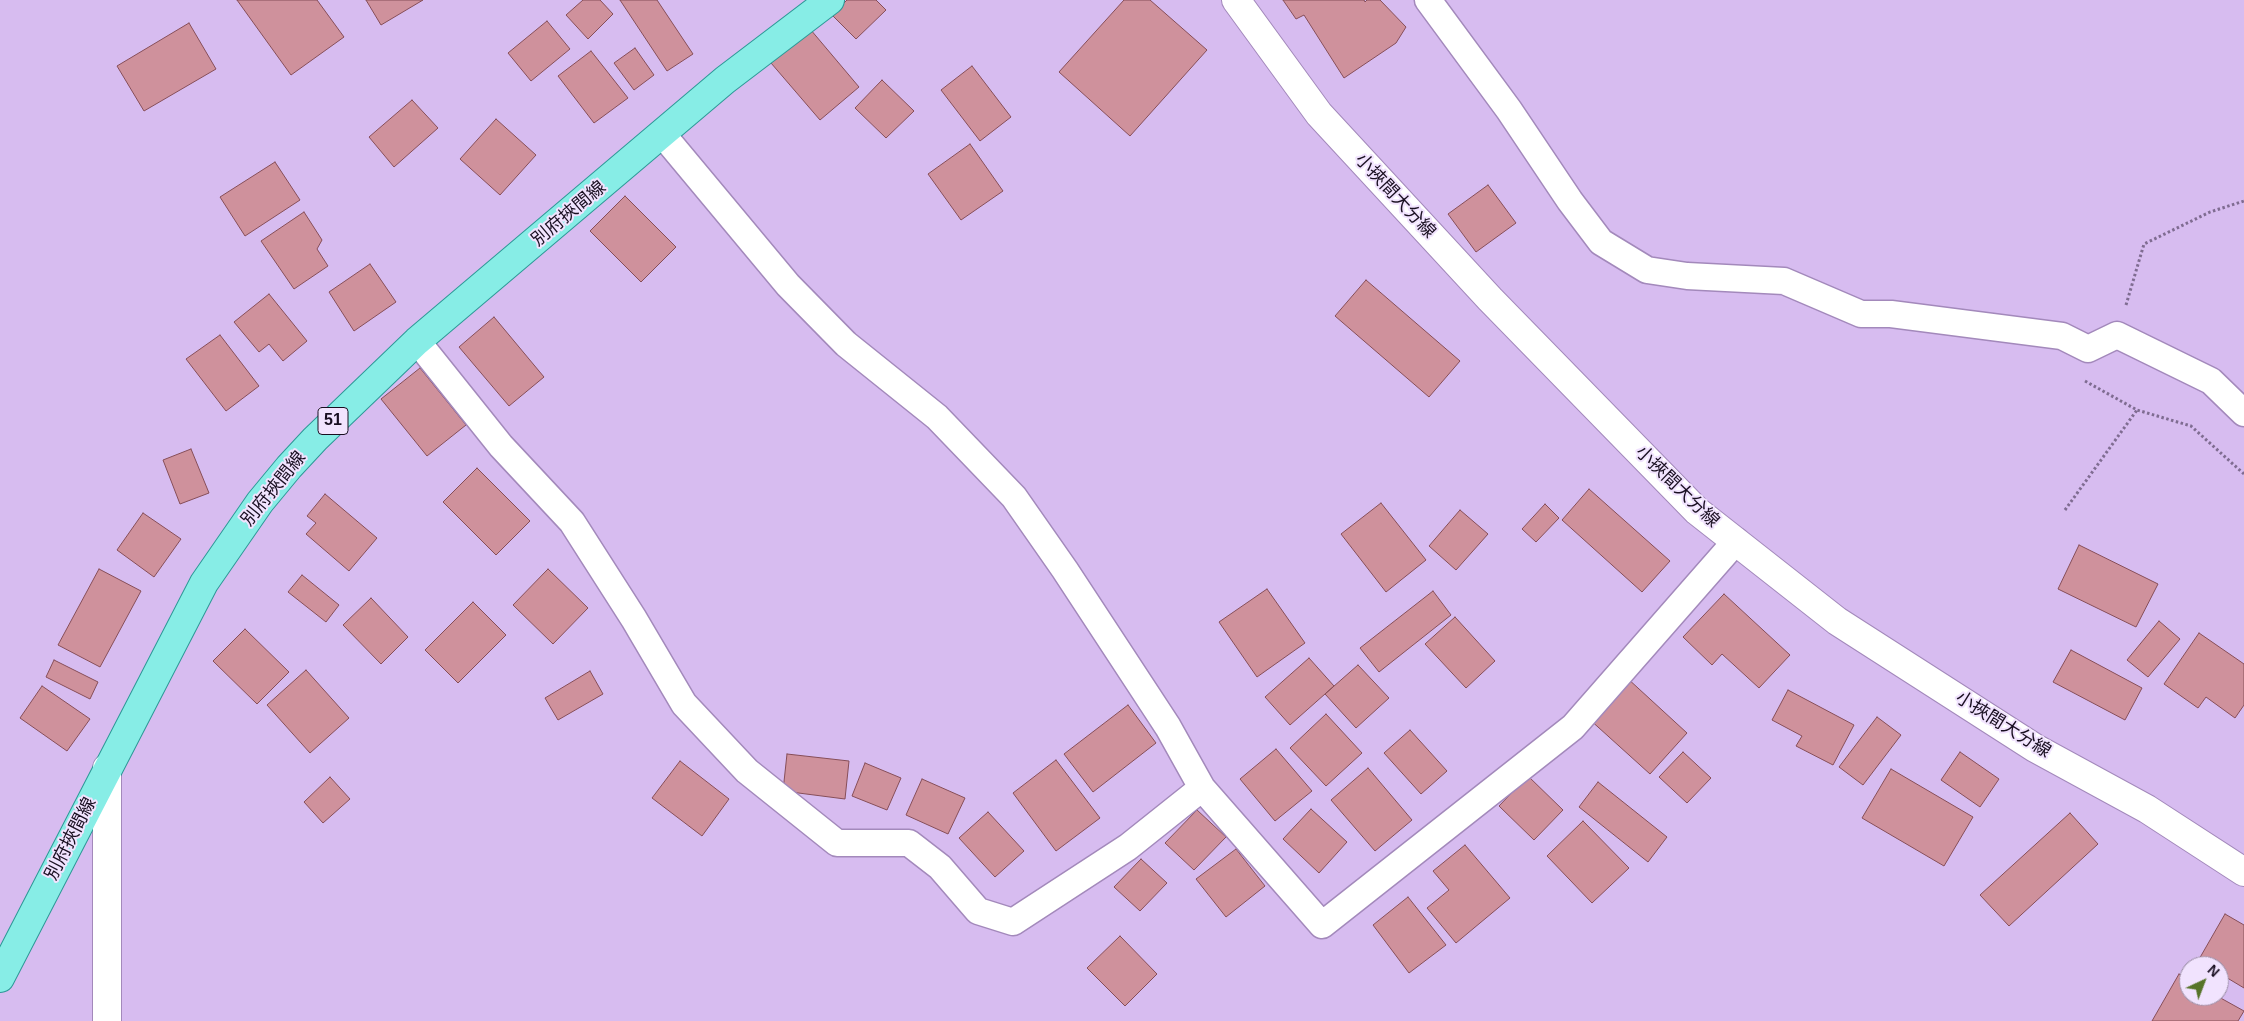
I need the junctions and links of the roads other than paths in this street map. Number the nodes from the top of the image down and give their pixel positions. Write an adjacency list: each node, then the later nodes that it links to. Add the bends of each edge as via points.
1 (1236, 0): 7 (main road, 小挾間大分線, via 1319,114 1490,299 1697,511)
2 (1428, 0): 6 (street, via 1601,242 1647,270 1687,276 1784,281 1861,314 1891,314 2062,336 2088,349 2117,335 2211,381)
3 (820, 3): 4 (main road, 別府挾間線 / 51)
4 (663, 134): 5 (main road, 別府挾間線 / 51); 9 (street, via 788,285 846,344 937,417 1014,497 1168,727)
5 (417, 341): 8 (main road, 別府挾間線 / 51, via 315,439 260,502 204,583); 9 (street, via 501,446 572,522 684,704 747,772 837,843 909,843 940,867 978,911 1013,922 1128,847)
6 (2244, 413)
7 (1736, 541): 9 (street, via 1573,726 1322,925); 10 (main road, 小挾間大分線, via 1837,620 2035,748 2147,809)
8 (107, 768): 11 (main road, 別府挾間線 / 51); 12 (main road)
9 (1202, 788)
10 (2244, 872)
11 (0, 978)
12 (107, 1021)

